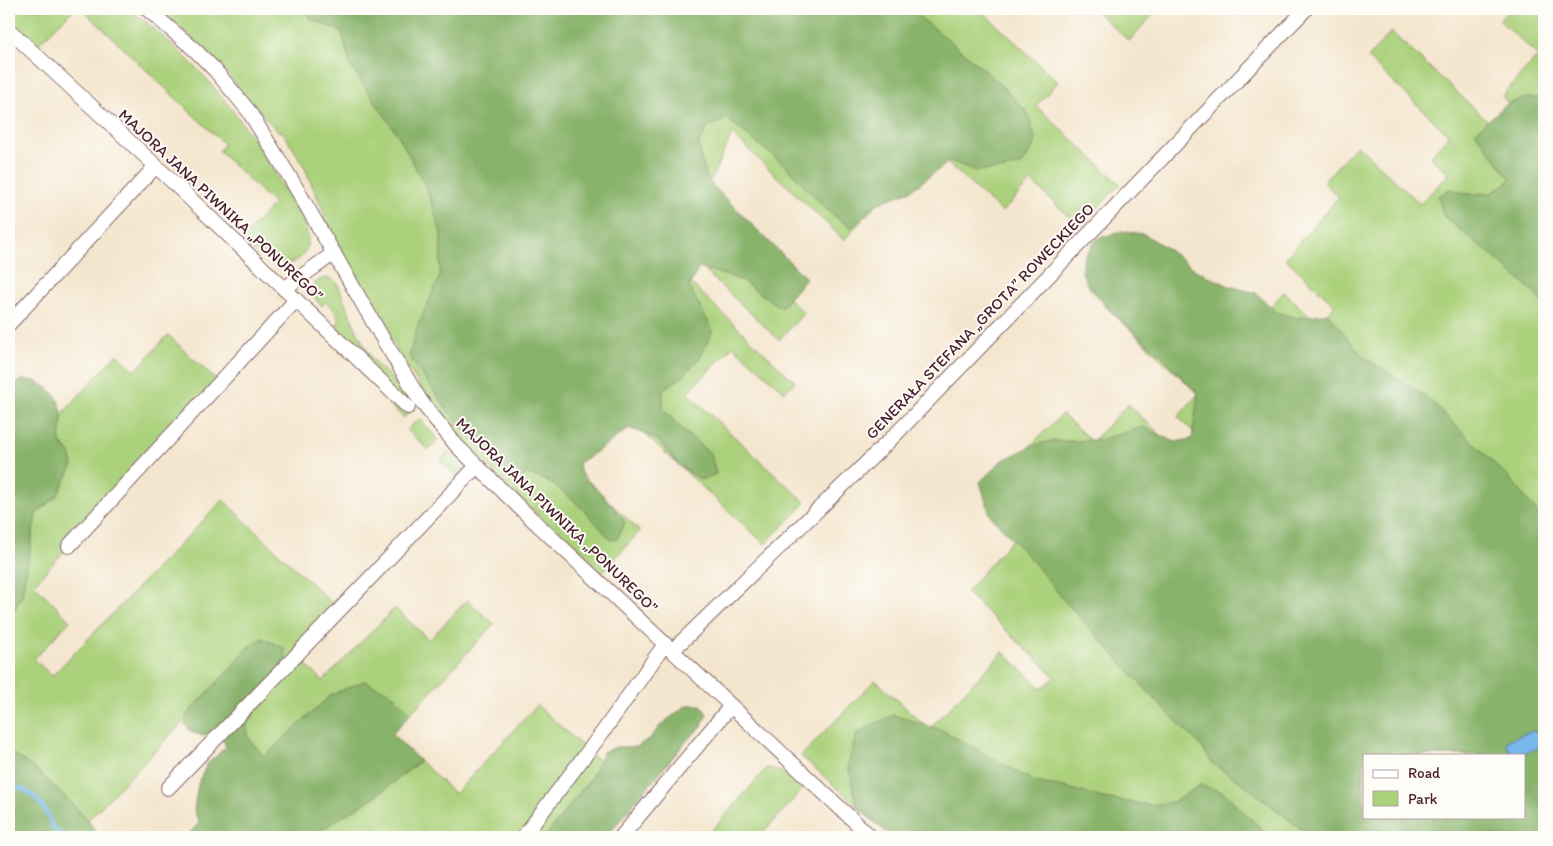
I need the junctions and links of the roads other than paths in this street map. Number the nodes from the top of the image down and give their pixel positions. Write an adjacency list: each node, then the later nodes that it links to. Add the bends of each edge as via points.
1 (147, 9): 5 (street, MAJORA JANA PIWNIKA „PONUREGO”, via 194,49 243,103)
2 (1306, 9): 12 (street, GENERAŁA STEFANA „GROTA” ROWECKIEGO, via 894,436)
3 (9, 30): 4 (street, MAJORA JANA PIWNIKA „PONUREGO”)
4 (156, 166): 6 (street, MAJORA JANA PIWNIKA „PONUREGO”); 8 (street)
5 (334, 253): 6 (street); 10 (street, MAJORA JANA PIWNIKA „PONUREGO”, via 420,400)
6 (284, 289): 7 (street, MAJORA JANA PIWNIKA „PONUREGO”)
7 (296, 300): 9 (street, MAJORA JANA PIWNIKA „PONUREGO”); 11 (street)
8 (9, 324)
9 (408, 407)
10 (477, 466): 12 (street, MAJORA JANA PIWNIKA „PONUREGO”); 14 (street)
11 (68, 546)
12 (669, 648): 13 (street, MAJORA JANA PIWNIKA „PONUREGO”); 15 (street, GENERAŁA STEFANA „GROTA” ROWECKIEGO)
13 (731, 706): 16 (street); 17 (street, MAJORA JANA PIWNIKA „PONUREGO”)
14 (168, 788)
15 (523, 837)
16 (621, 837)
17 (871, 837)

